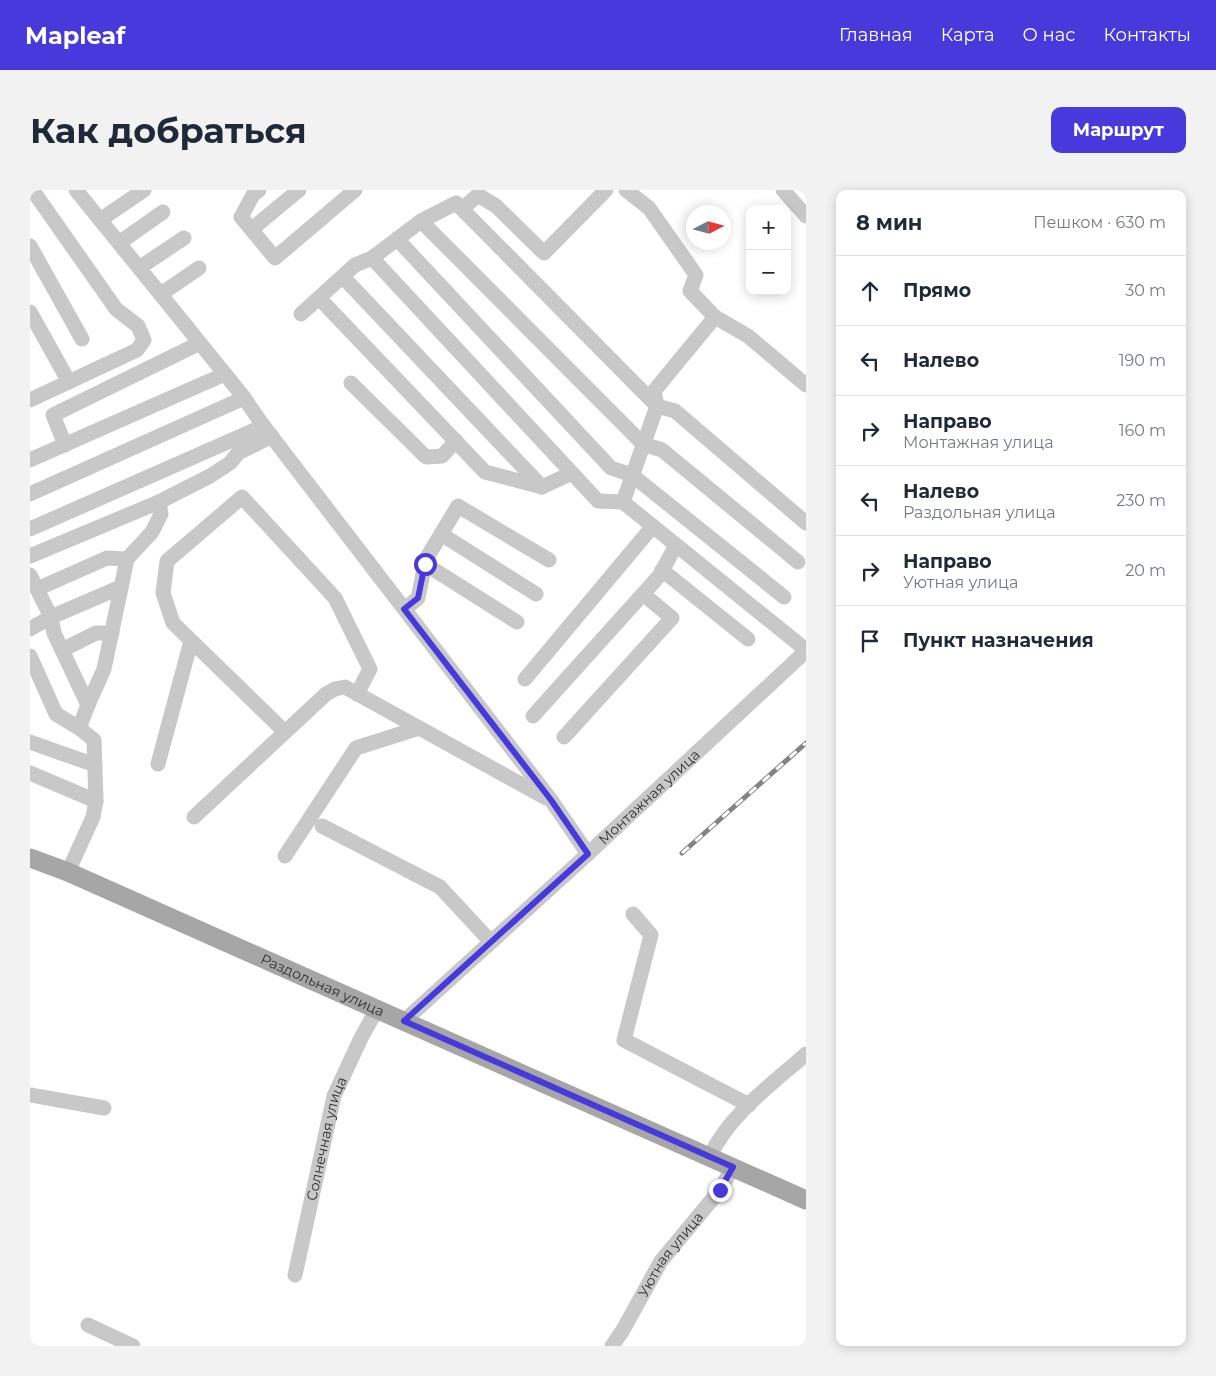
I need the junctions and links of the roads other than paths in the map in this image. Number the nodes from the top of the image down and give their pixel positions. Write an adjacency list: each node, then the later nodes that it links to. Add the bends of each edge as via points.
1 (144, 190): 15 (street)
2 (258, 190): 17 (street, via 241,217)
3 (299, 190): 17 (street)
4 (355, 190): 17 (street, via 275,258)
5 (606, 190): 10 (street, via 544,253 496,206)
6 (626, 190): 30 (street, via 648,208 696,275 690,291)
7 (783, 190): 14 (street)
8 (82, 192): 15 (street)
9 (38, 193): 12 (street); 34 (street, via 116,309 138,326 144,340 137,350)
10 (476, 193): 11 (street)
11 (462, 209): 16 (street, via 456,203); 39 (street)
12 (30, 210)
13 (164, 212): 20 (street)
14 (806, 216)
15 (100, 220): 20 (street)
16 (422, 221): 19 (street); 42 (street)
17 (252, 229)
18 (184, 238): 23 (street)
19 (397, 239): 22 (street); 46 (street, via 611,468)
20 (119, 243): 23 (street)
21 (30, 246): 31 (street)
22 (372, 258): 25 (street, via 355,265); 45 (street)
23 (139, 268): 26 (street)
24 (199, 268): 26 (street)
25 (343, 276): 27 (street); 47 (street)
26 (160, 294): 32 (street)
27 (319, 298): 29 (street); 41 (street)
28 (30, 312): 34 (street)
29 (301, 314)
30 (715, 317): 36 (street, via 748,336); 39 (street, via 654,391)
31 (82, 339)
32 (200, 343): 33 (street); 43 (street, via 53,415)
33 (225, 374): 38 (street); 43 (street)
34 (69, 382): 37 (street)
35 (351, 383): 41 (street, via 426,457 442,456)
36 (806, 385)
37 (32, 394)
38 (244, 398): 40 (street); 48 (street)
39 (657, 406): 42 (street); 51 (street, via 675,411)
40 (268, 431): 49 (street, via 210,476); 53 (street); 67 (street)
41 (456, 441): 47 (street, via 485,472)
42 (643, 444): 46 (street); 59 (street, via 662,450)
43 (65, 445): 44 (street)
44 (30, 460)
45 (572, 473): 47 (street); 50 (street, via 598,501)
46 (632, 476): 50 (street); 66 (street)
47 (542, 487)
48 (30, 494)
49 (158, 502): 56 (street); 57 (street, via 161,514 152,532)
50 (622, 502): 52 (street)
51 (806, 522)
52 (653, 526): 55 (street); 77 (street)
53 (30, 529)
54 (441, 534): 58 (street, via 458,506); 60 (street); 64 (street)
55 (676, 545): 61 (street); 75 (street)
56 (30, 556)
57 (127, 559): 62 (street, via 107,558); 63 (street)
58 (549, 560)
59 (798, 562)
60 (425, 564): 67 (street, via 418,598); 69 (street)
61 (662, 570): 65 (street); 72 (street)
62 (33, 582): 68 (street)
63 (121, 587): 68 (street); 71 (street)
64 (536, 594)
65 (643, 594): 80 (street); 84 (street, via 672,618)
66 (784, 598)
67 (404, 609): 89 (street)
68 (51, 617): 70 (street); 74 (street)
69 (517, 622)
70 (30, 629)
71 (112, 633): 74 (street, via 96,633); 79 (street, via 104,669)
72 (748, 639)
73 (192, 640): 78 (street, via 173,623 162,593 167,561 242,497 335,598 370,669); 83 (street); 86 (street)
74 (62, 650): 79 (street)
75 (806, 651): 93 (street, Монтажная улица)
76 (30, 656): 81 (street, via 56,714)
77 (525, 679)
78 (357, 694): 82 (street); 83 (street, via 345,687 335,689)
79 (88, 706): 81 (street)
80 (533, 716)
81 (79, 728): 87 (street, via 94,740)
82 (418, 728): 89 (street); 94 (street, via 356,748)
83 (285, 732): 91 (street)
84 (564, 737)
85 (30, 742): 87 (street)
86 (158, 764)
87 (94, 766): 90 (street)
88 (30, 773): 90 (street)
89 (551, 800): 93 (street)
90 (96, 801): 96 (street, via 93,817)
91 (194, 817)
92 (322, 826): 98 (street, via 440,888)
93 (588, 854): 98 (street, Монтажная улица)
94 (285, 856)
95 (30, 858): 96 (main road, Раздольная улица)
96 (68, 872): 99 (main road, Раздольная улица)
97 (633, 914): 103 (street, via 651,935 624,1040)
98 (491, 942): 100 (street, Монтажная улица)
99 (377, 1009): 100 (main road, Раздольная улица); 108 (street, Солнечная улица, via 334,1096)
100 (404, 1021): 105 (main road, Раздольная улица)
101 (806, 1054): 103 (street)
102 (30, 1095): 104 (street)
103 (749, 1105): 105 (street, via 723,1133)
104 (104, 1108)
105 (710, 1156): 106 (main road, Раздольная улица)
106 (733, 1167): 107 (main road, Раздольная улица); 111 (street, Уютная улица, via 720,1190 661,1261)
107 (806, 1200)
108 (295, 1275)
109 (88, 1325): 110 (street)
110 (133, 1346)
111 (612, 1346)

